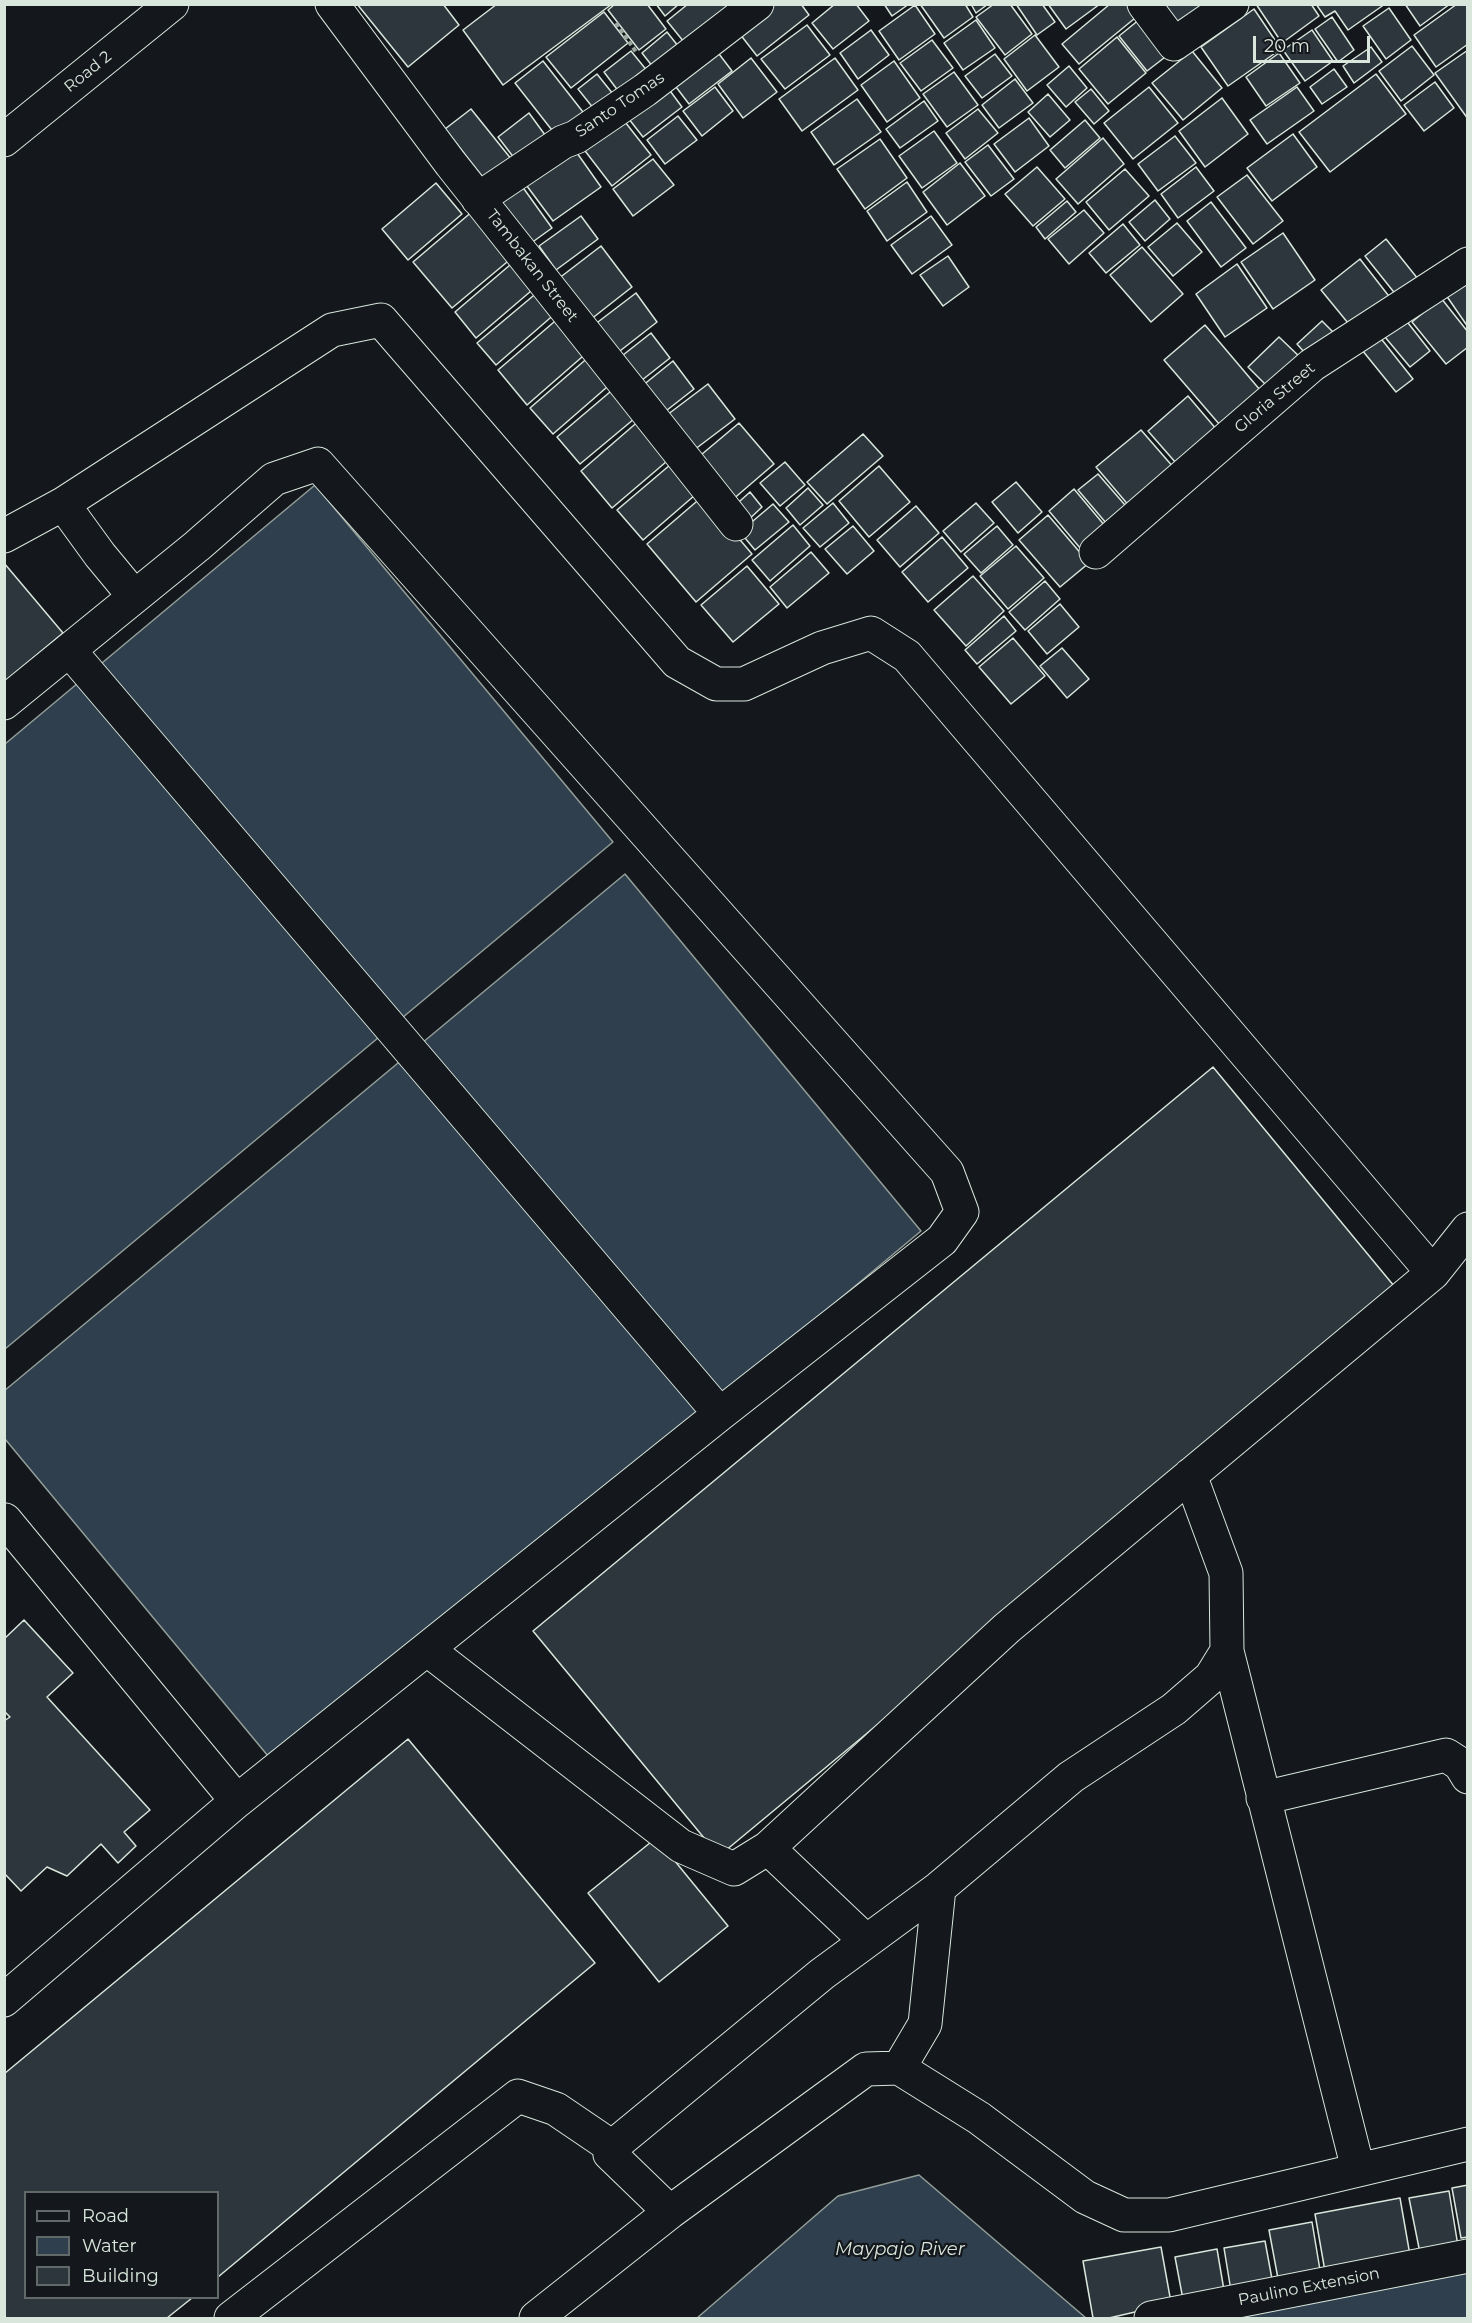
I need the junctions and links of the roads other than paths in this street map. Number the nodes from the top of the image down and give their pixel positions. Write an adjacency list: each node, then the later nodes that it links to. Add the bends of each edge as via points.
1 (172, 4): 6 (street, Road 2)
2 (332, 4): 7 (street, Tambakan Street)
3 (757, 4): 7 (street, Santo Tomas, via 645,90)
4 (1144, 4): 5 (street, via 1174,44)
5 (1232, 4)
6 (4, 140)
7 (478, 199): 10 (street, Tambakan Street)
8 (1467, 264): 12 (street, Gloria Street, via 1312,365)
9 (63, 504): 11 (street); 13 (street); 17 (street, via 332,330 381,320 677,662 716,684 744,684 822,648 871,633 907,656)
10 (736, 524)
11 (4, 536)
12 (1096, 552)
13 (134, 596): 14 (street); 18 (street, via 274,479 318,464 947,1172 962,1212 942,1240)
14 (69, 650): 15 (street); 18 (street)
15 (4, 703)
16 (1467, 1229): 17 (street)
17 (1433, 1273): 19 (street)
18 (720, 1414): 21 (street)
19 (1190, 1475): 22 (street, via 1226,1573); 26 (street, via 1007,1628)
20 (4, 1520): 25 (street)
21 (428, 1650): 25 (street); 26 (street, via 681,1846 734,1869)
22 (1227, 1651): 24 (street); 27 (street, via 1211,1677 1174,1709 1071,1777)
23 (1467, 1777): 24 (street, via 1460,1764 1446,1755)
24 (1263, 1798): 33 (street)
25 (237, 1801): 29 (street)
26 (768, 1848): 28 (street)
27 (939, 1888): 28 (street); 30 (street, via 925,2024)
28 (866, 1941): 32 (street)
29 (4, 2000)
30 (898, 2068): 33 (street, via 979,2118 1085,2197 1124,2215 1169,2214); 34 (street, via 866,2069)
31 (1467, 2144): 33 (street)
32 (612, 2147): 34 (street, via 610,2154); 36 (street, via 556,2109 518,2096)
33 (1358, 2169)
34 (670, 2212): 37 (street)
35 (1467, 2256): 38 (street, Paulino Extension)
36 (231, 2319)
37 (536, 2319)
38 (1151, 2319)

